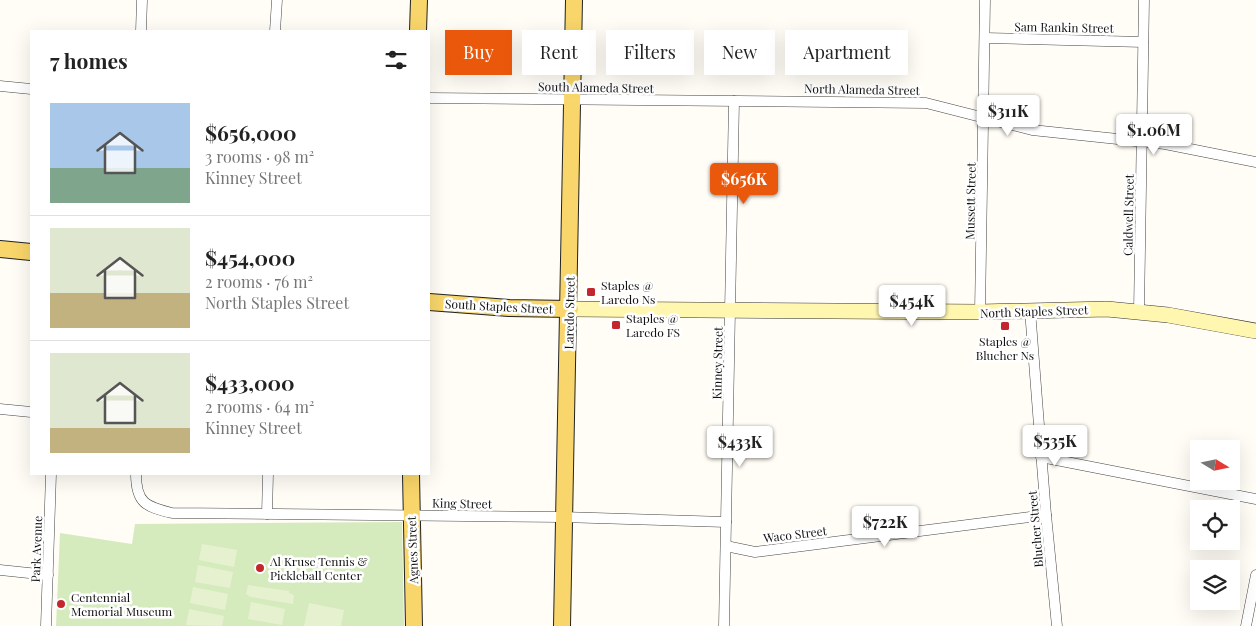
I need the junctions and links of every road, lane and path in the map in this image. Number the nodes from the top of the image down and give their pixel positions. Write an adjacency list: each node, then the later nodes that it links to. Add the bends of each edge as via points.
1 (142, 0): 7 (street)
2 (277, 0): 8 (street)
3 (419, 0): 9 (main road)
4 (574, 0): 15 (main road, Laredo Street)
5 (985, 0): 10 (street, Mussett Street)
6 (1144, 0): 11 (street, Caldwell Street)
7 (141, 30)
8 (276, 30)
9 (418, 30)
10 (984, 38): 11 (street, Sam Rankin Street); 18 (street, Mussett Street)
11 (1143, 42): 19 (street, Caldwell Street)
12 (0, 86): 13 (street)
13 (30, 89)
14 (430, 98): 15 (street, South Alameda Street)
15 (572, 99): 17 (street, South Alameda Street); 24 (main road, Laredo Street)
16 (763, 100): 17 (street, South Alameda Street); 18 (street, North Alameda Street, via 926,103)
17 (734, 101): 25 (street, Kinney Street)
18 (983, 118): 19 (street, North Alameda Street, via 1032,130); 28 (street, Mussett Street)
19 (1142, 141): 20 (street, North Alameda Street); 27 (street, Caldwell Street)
20 (1256, 162)
21 (0, 249): 22 (main road)
22 (30, 252)
23 (430, 302): 24 (main road, South Staples Street)
24 (570, 309): 25 (main road, North Staples Street); 41 (main road, Laredo Street)
25 (730, 310): 28 (main road, North Staples Street); 42 (street, Kinney Street)
26 (1030, 310): 27 (main road, North Staples Street, via 1107,308); 28 (main road, North Staples Street); 32 (street, Blucher Street)
27 (1139, 311): 29 (main road, North Staples Street)
28 (980, 312)
29 (1256, 331)
30 (0, 409): 31 (street)
31 (30, 412)
32 (1041, 457): 37 (street); 39 (street, Blucher Street)
33 (52, 475): 45 (street, Park Avenue)
34 (136, 475): 38 (street, King Street, via 141,501 148,507 172,513)
35 (268, 475): 38 (street)
36 (411, 475): 40 (main road, Agnes Street)
37 (1256, 499)
38 (267, 514): 40 (street, King Street)
39 (1046, 514): 43 (street, Waco Street, via 755,552); 51 (street, Blucher Street)
40 (411, 515): 41 (street, King Street); 48 (main road, Agnes Street)
41 (562, 517): 42 (street, King Street); 49 (main road, Laredo Street)
42 (726, 522): 43 (street, Kinney Street)
43 (726, 546): 50 (street, Kinney Street)
44 (0, 570): 45 (street)
45 (48, 575): 47 (street, Park Avenue)
46 (1256, 575): 52 (street)
47 (46, 626)
48 (414, 626)
49 (562, 626)
50 (724, 626)
51 (1057, 626)
52 (1246, 626)

